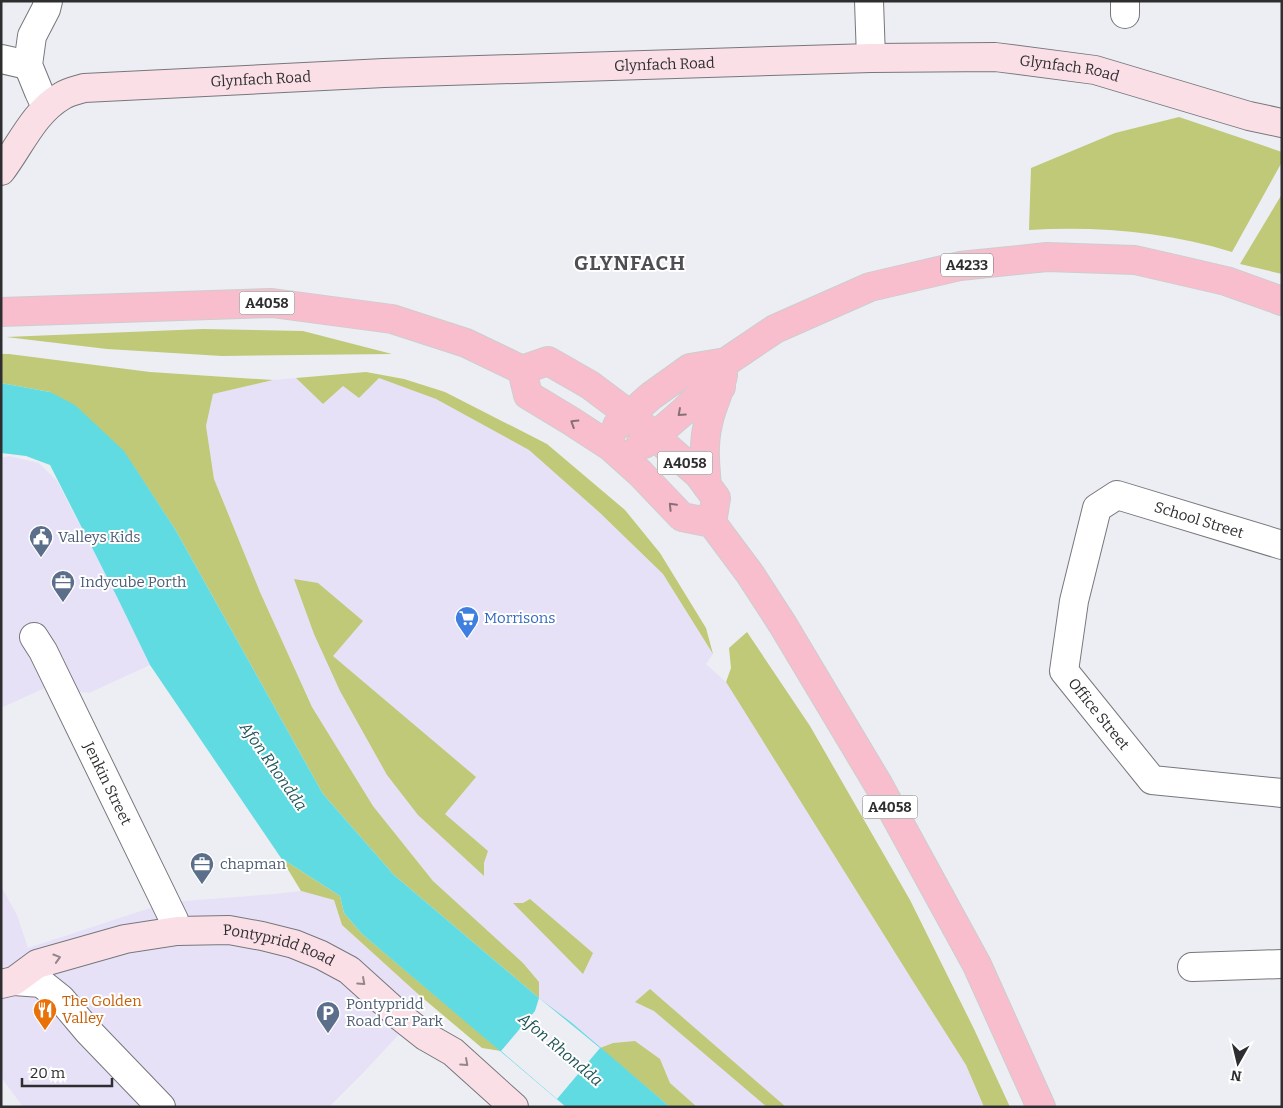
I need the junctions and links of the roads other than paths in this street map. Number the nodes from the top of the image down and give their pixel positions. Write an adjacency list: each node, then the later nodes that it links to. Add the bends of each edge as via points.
1 (48, 1): 5 (street, via 32,36)
2 (869, 1): 3 (street)
3 (872, 58): 6 (street, Glynfach Road, via 384,73 84,88 63,95); 7 (street, Glynfach Road, via 995,57 1095,70)
4 (1, 59): 5 (street)
5 (28, 65): 6 (street)
6 (46, 107): 8 (street)
7 (1282, 123)
8 (1, 172)
9 (1282, 301): 12 (main road, A4233, via 1226,280 1135,260 1047,257 960,266 870,287 775,329)
10 (1, 312): 11 (main road, A4058, via 272,303 392,319 466,342)
11 (522, 370): 13 (main road, A4058, via 548,361 590,385); 15 (main road, A4058, one-way to 11, via 528,395)
12 (723, 375): 13 (main road, A4233, via 690,368); 14 (main road, A4233, one-way to 14); 16 (main road, via 705,437)
13 (630, 415): 14 (main road, A4058); 15 (main road, A4233)
14 (655, 436): 15 (main road, A4233, via 644,444 627,448); 16 (main road, A4058)
15 (606, 444): 18 (main road, A4058, one-way to 15, via 682,517 640,473)
16 (707, 486): 18 (main road, A4058, via 716,498)
17 (1117, 496): 19 (street, School Street); 21 (street, Office Street, via 1097,508 1074,601 1064,672 1152,780)
18 (712, 523): 28 (main road, A4058, via 783,625 878,784 977,965)
19 (1282, 545)
20 (34, 637): 22 (street, Jenkin Street)
21 (1282, 793)
22 (177, 931): 25 (street, Pontypridd Road, one-way to 22, via 37,964 125,939); 27 (street, Pontypridd Road, one-way to 27, via 237,931 294,944 321,955 349,970 424,1036 453,1052)
23 (1282, 964): 24 (street)
24 (1192, 967)
25 (8, 982): 26 (street, via 41,983 61,999)
26 (161, 1107)
27 (514, 1107)
28 (1041, 1107)

